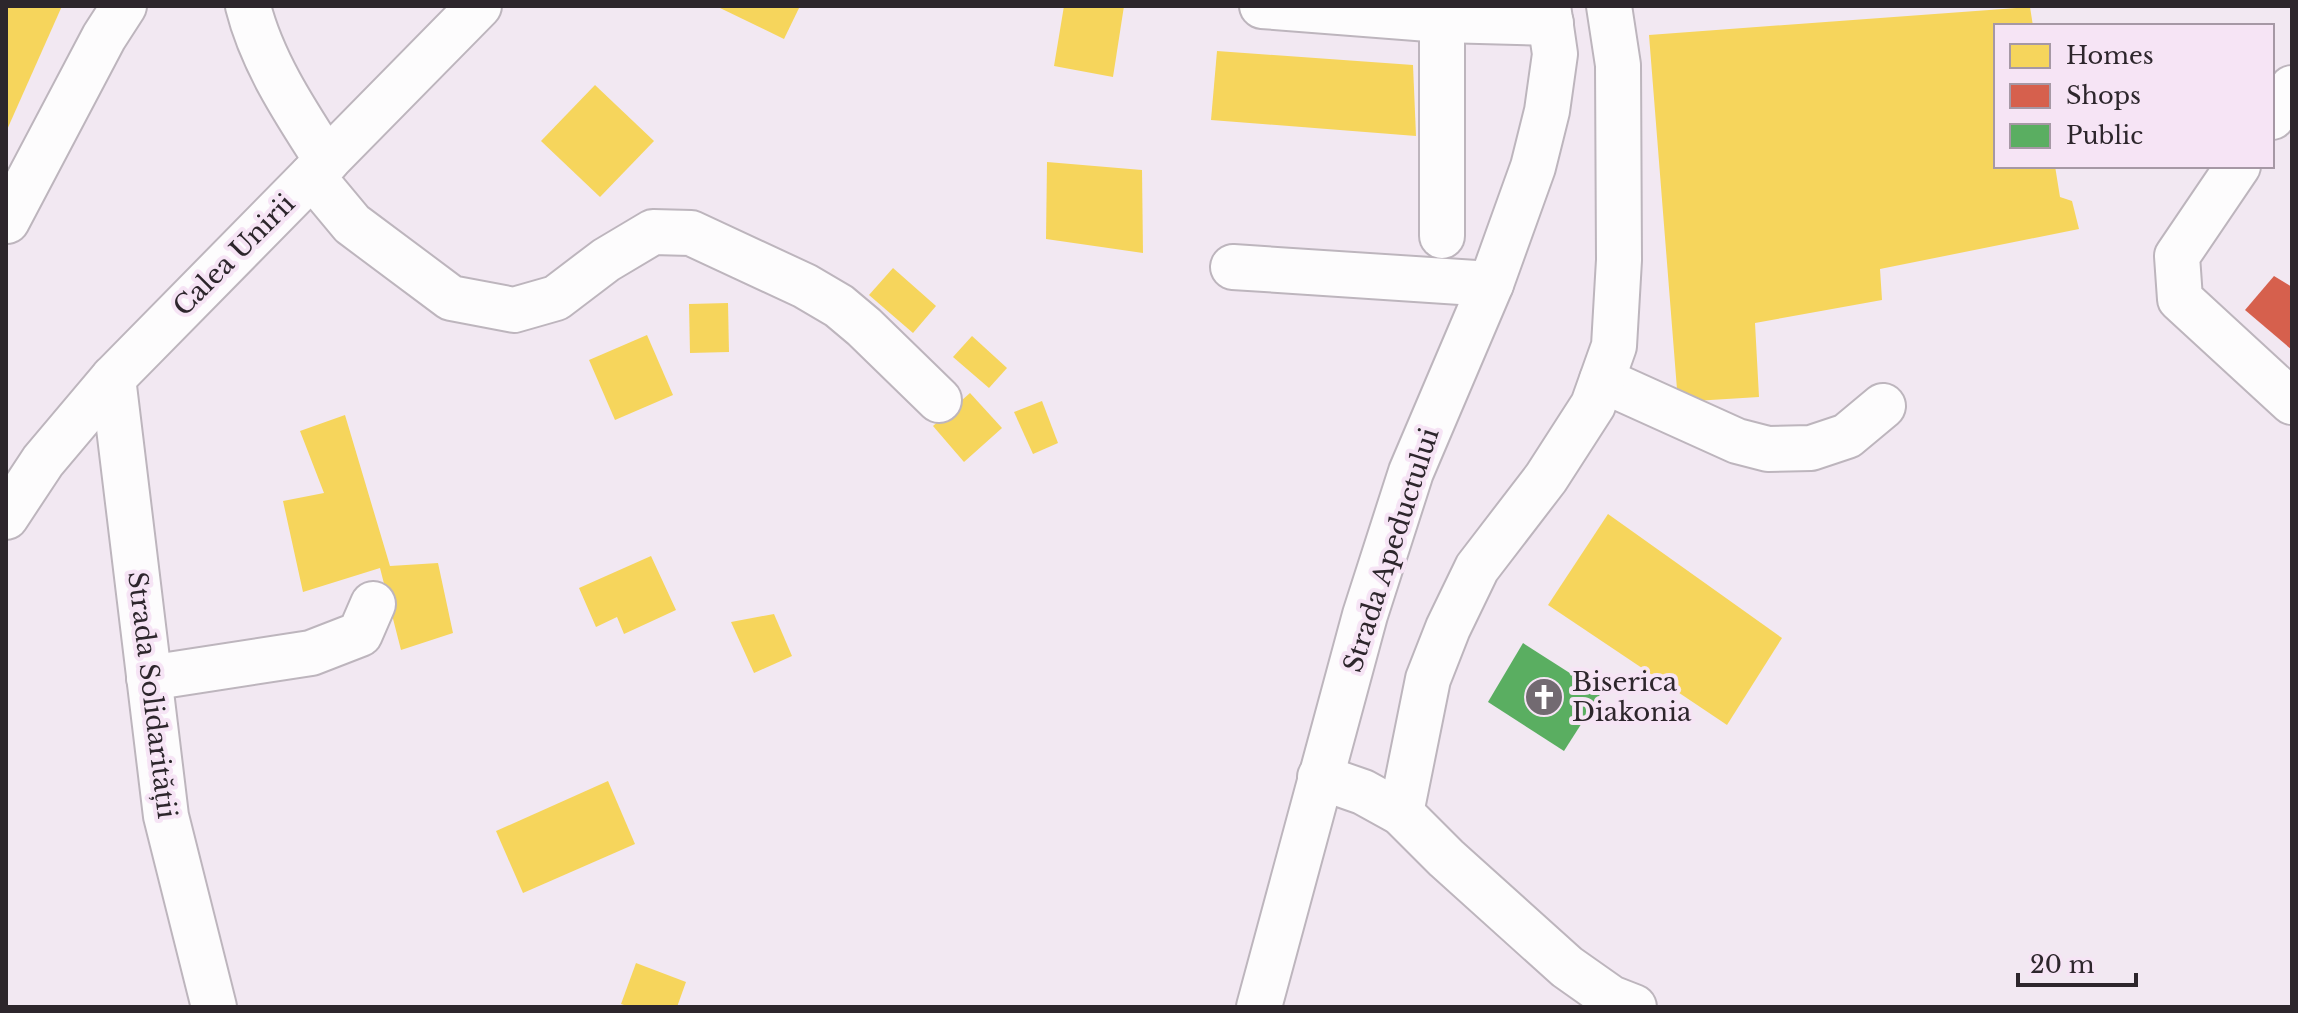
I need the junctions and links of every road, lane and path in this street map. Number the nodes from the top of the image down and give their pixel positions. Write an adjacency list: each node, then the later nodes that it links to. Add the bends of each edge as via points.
1 (124, 6): 12 (street)
2 (248, 6): 10 (street)
3 (479, 6): 10 (street, Calea Unirii)
4 (1262, 6): 6 (street)
5 (1609, 6): 17 (street, via 1618,65 1619,260 1614,346)
6 (1442, 13): 7 (street); 13 (street)
7 (1550, 15): 15 (street, Strada Apeductului, via 1555,54 1547,111)
8 (2292, 88): 9 (street)
9 (2274, 114)
10 (320, 168): 16 (street, Calea Unirii); 18 (street, via 352,224 451,298 514,310 556,298 653,232 691,233 839,306)
11 (2237, 168): 19 (street, via 2177,256 2180,299)
12 (7, 221)
13 (1442, 236)
14 (1233, 267): 15 (street)
15 (1491, 284): 24 (street, Strada Apeductului, via 1411,472)
16 (113, 378): 21 (street, Calea Unirii, via 43,461); 23 (street, Strada Solidarității)
17 (1602, 380): 20 (street, via 1737,441 1768,449 1811,448 1847,436); 25 (street, via 1593,405 1546,478 1477,568 1448,628 1428,679)
18 (939, 400)
19 (2292, 402)
20 (1883, 406)
21 (6, 517)
22 (373, 604): 23 (street, via 360,634 311,653)
23 (149, 678): 26 (street, Strada Solidarității, via 166,816)
24 (1320, 777): 25 (street); 27 (street, Strada Apeductului)
25 (1401, 813): 28 (street, via 1567,967 1611,998)
26 (214, 1007)
27 (1259, 1007)
28 (1634, 1007)

